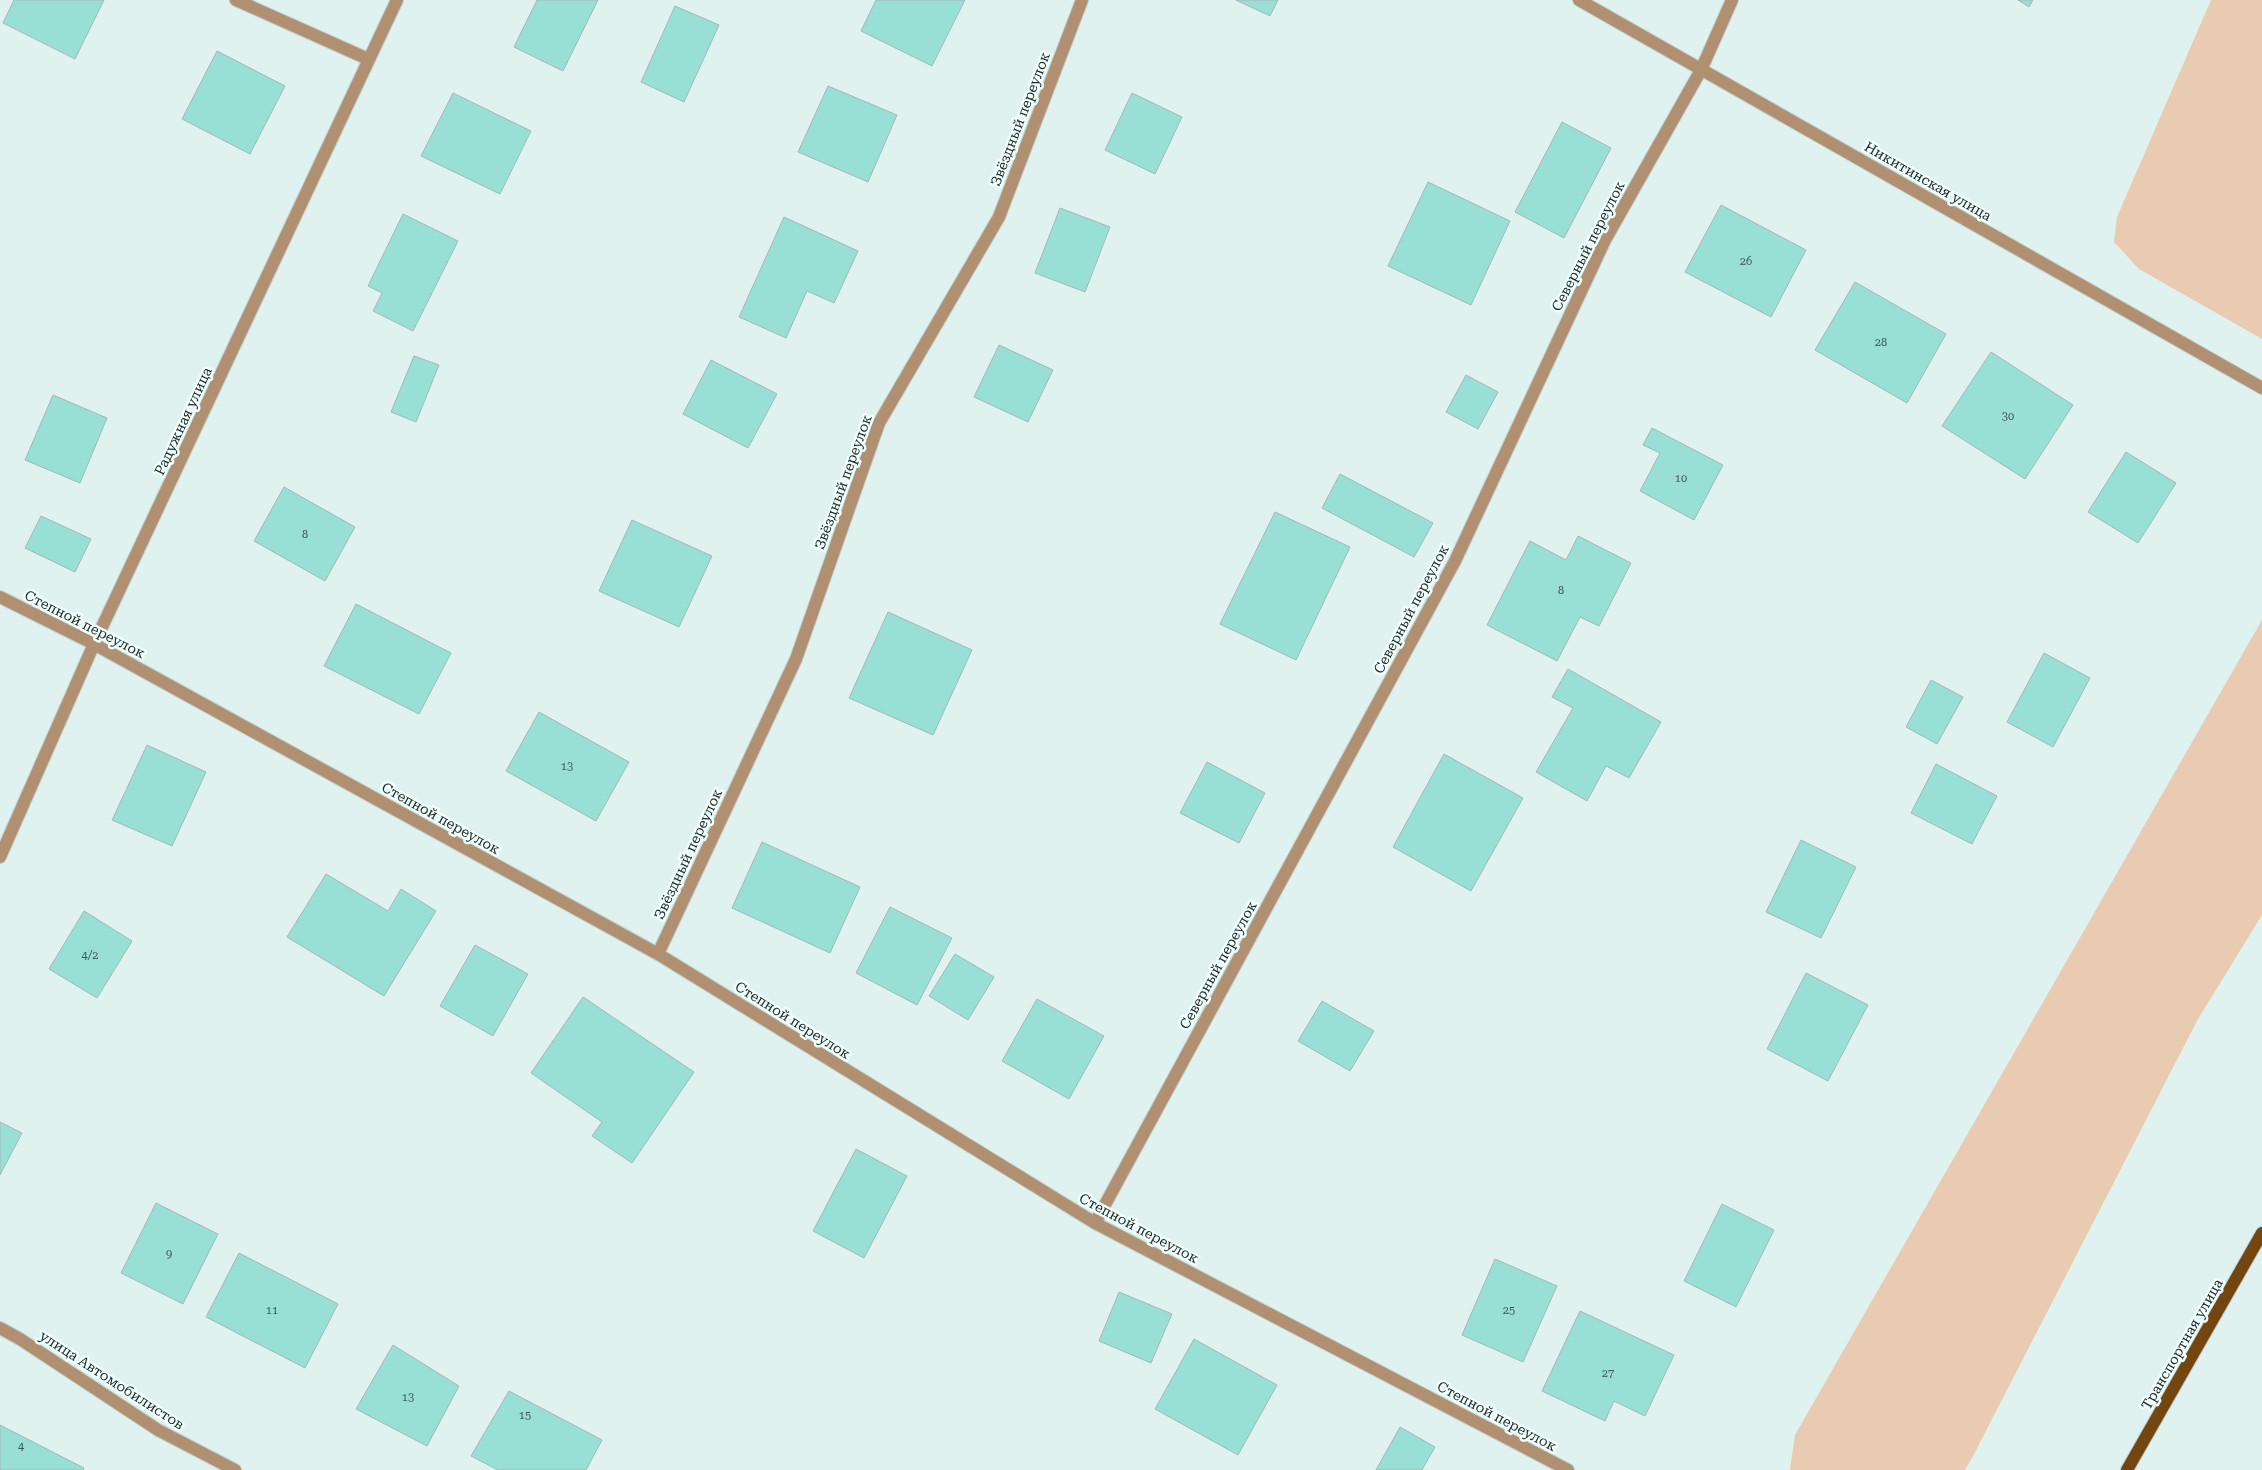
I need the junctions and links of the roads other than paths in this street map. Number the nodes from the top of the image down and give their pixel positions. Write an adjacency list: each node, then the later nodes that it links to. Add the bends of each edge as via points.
1 (236, 0): 6 (street)
2 (397, 0): 6 (street, Радужная улица)
3 (1082, 0): 12 (street, Звёздный переулок, via 999,217 879,423 796,658)
4 (1578, 0): 7 (street, Никитинская улица)
5 (1732, 0): 7 (street, Северный переулок)
6 (368, 59): 10 (street, Радужная улица)
7 (1701, 70): 8 (street, Никитинская улица); 13 (street, Северный переулок, via 1605,240 1455,561)
8 (2262, 388)
9 (0, 597): 10 (street, Степной переулок)
10 (94, 644): 11 (street, Радужная улица); 12 (street, Степной переулок)
11 (0, 857)
12 (658, 954): 13 (street, Степной переулок)
13 (1095, 1223): 17 (street, Степной переулок)
14 (2262, 1233): 18 (main road, Транспортная улица)
15 (0, 1328): 16 (street, улица Автомобилистов, via 158,1430)
16 (235, 1470)
17 (1568, 1470)
18 (2127, 1470)

